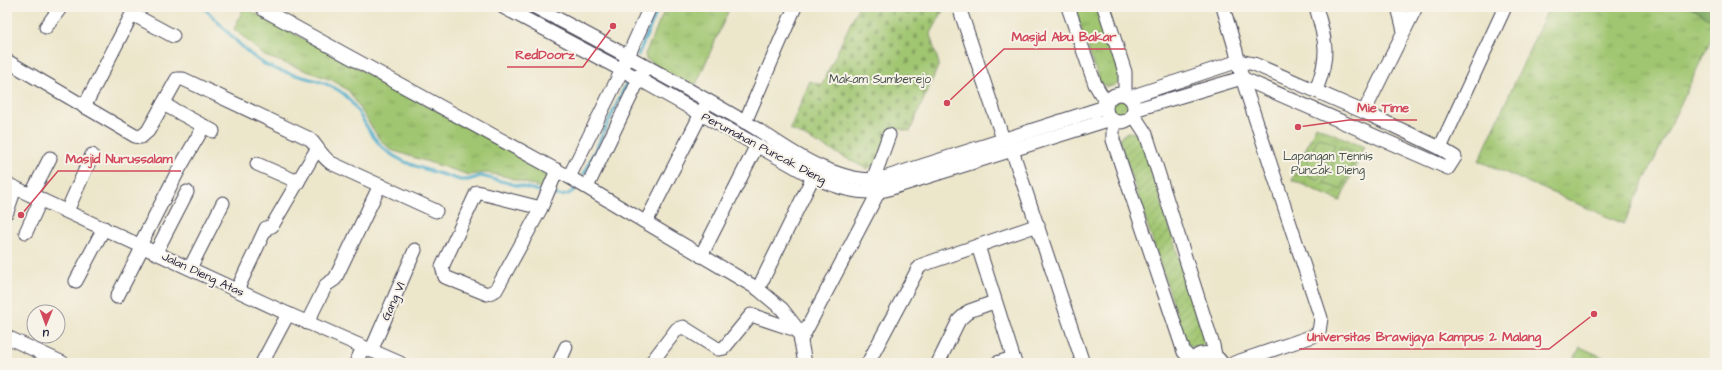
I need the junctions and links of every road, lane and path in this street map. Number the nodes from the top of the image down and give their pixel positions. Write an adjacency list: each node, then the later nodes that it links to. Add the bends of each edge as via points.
1 (61, 7): 16 (street)
2 (503, 7): 23 (street, Perumahan Puncak Dieng)
3 (535, 7): 19 (street)
4 (650, 7): 19 (street)
5 (795, 7): 35 (street)
6 (959, 7): 39 (street)
7 (1068, 7): 31 (street, via 1094,84)
8 (1104, 7): 27 (street, via 1125,72)
9 (1223, 7): 21 (street)
10 (1316, 7): 26 (street, via 1326,42 1326,52)
11 (1398, 7): 17 (street)
12 (1416, 7): 17 (street)
13 (1505, 7): 41 (street)
14 (262, 8): 47 (street)
15 (132, 11): 18 (street); 30 (street)
16 (46, 27)
17 (1404, 31): 33 (street)
18 (173, 36)
19 (628, 55): 22 (street); 23 (street)
20 (7, 61): 30 (street)
21 (1239, 61): 24 (street); 26 (street, via 1254,64); 27 (street)
22 (646, 66): 25 (street); 28 (street)
23 (622, 70): 25 (street, Perumahan Puncak Dieng); 48 (street)
24 (1242, 78): 32 (street); 41 (street, via 1448,168 1455,157); 97 (street, via 1321,318 1321,326 1319,332 1313,336)
25 (639, 79): 34 (street, Perumahan Puncak Dieng); 54 (street)
26 (1316, 90): 33 (street)
27 (1128, 96): 31 (street, via 1114,95); 32 (street, via 1133,103)
28 (708, 101): 34 (street); 35 (street)
29 (163, 104): 30 (street, via 148,131 140,137); 42 (street, via 177,79 183,79 310,139); 66 (street, via 208,129 174,177)
30 (84, 107)
31 (1109, 112): 32 (street, via 1124,121); 39 (street); 43 (street, Perumahan Puncak Dieng); 85 (street, via 1115,147 1184,352)
32 (1133, 112): 83 (street, via 1146,134)
33 (1364, 112): 41 (street)
34 (701, 114): 40 (street, Perumahan Puncak Dieng); 62 (street)
35 (745, 122): 36 (street)
36 (757, 129): 38 (street); 40 (street)
37 (889, 134): 51 (street)
38 (772, 138): 40 (street); 51 (street, via 823,168 845,176)
39 (1003, 139): 51 (street)
40 (756, 147): 49 (street, Perumahan Puncak Dieng); 70 (street)
41 (1440, 148)
42 (317, 149): 50 (street); 52 (street, via 331,163)
43 (1012, 150): 51 (street, Perumahan Puncak Dieng); 63 (street)
44 (92, 155): 59 (street)
45 (50, 158): 56 (street)
46 (257, 164): 50 (street)
47 (557, 170): 48 (street); 58 (street)
48 (569, 177): 54 (street)
49 (813, 177): 51 (street, Perumahan Puncak Dieng, via 851,190 869,193); 73 (street)
50 (298, 182): 74 (street, via 272,226 266,228)
51 (883, 184): 79 (street)
52 (380, 185): 60 (street); 78 (street, via 335,280 326,285)
53 (11, 186): 56 (street, Jalan Dieng Atas); 61 (street)
54 (587, 187): 62 (street)
55 (187, 192): 69 (street)
56 (36, 197): 59 (street, Jalan Dieng Atas); 65 (street)
57 (223, 203): 71 (street)
58 (542, 205): 58 (street, via 478,192 442,267 445,277 487,294 496,290)
59 (67, 211): 64 (street, Jalan Dieng Atas)
60 (436, 211)
61 (7, 212)
62 (646, 222): 70 (street)
63 (1038, 225): 67 (street); 96 (street)
64 (104, 228): 66 (street, Jalan Dieng Atas); 72 (street)
65 (26, 232)
66 (142, 245): 69 (street, Jalan Dieng Atas); 75 (street)
67 (978, 246): 76 (street); 93 (street, via 927,262 918,269)
68 (415, 250): 82 (street, Gang VI)
69 (156, 252): 71 (street, Jalan Dieng Atas)
70 (701, 256): 73 (street)
71 (190, 268): 74 (street, Jalan Dieng Atas)
72 (76, 281)
73 (758, 289): 79 (street, via 782,309)
74 (237, 290): 77 (street, Jalan Dieng Atas)
75 (117, 297)
76 (994, 302): 84 (street); 94 (street, via 969,311 960,320)
77 (288, 314): 78 (street, Jalan Dieng Atas); 87 (street)
78 (307, 323): 82 (street, Jalan Dieng Atas)
79 (800, 335): 91 (street, via 751,315 724,348 718,349 683,327 677,329); 92 (street)
80 (7, 337): 86 (street)
81 (566, 347): 90 (street)
82 (367, 349): 88 (street, Gang VI); 89 (street, Jalan Dieng Atas)
83 (1218, 359): 85 (street, via 1210,354 1200,354)
84 (1014, 361): 95 (street)
85 (1191, 362)
86 (63, 363)
87 (262, 363)
88 (356, 363)
89 (400, 363)
90 (559, 363)
91 (651, 363)
92 (805, 363)
93 (868, 363)
94 (938, 363)
95 (997, 363)
96 (1083, 363)
97 (1234, 363)

